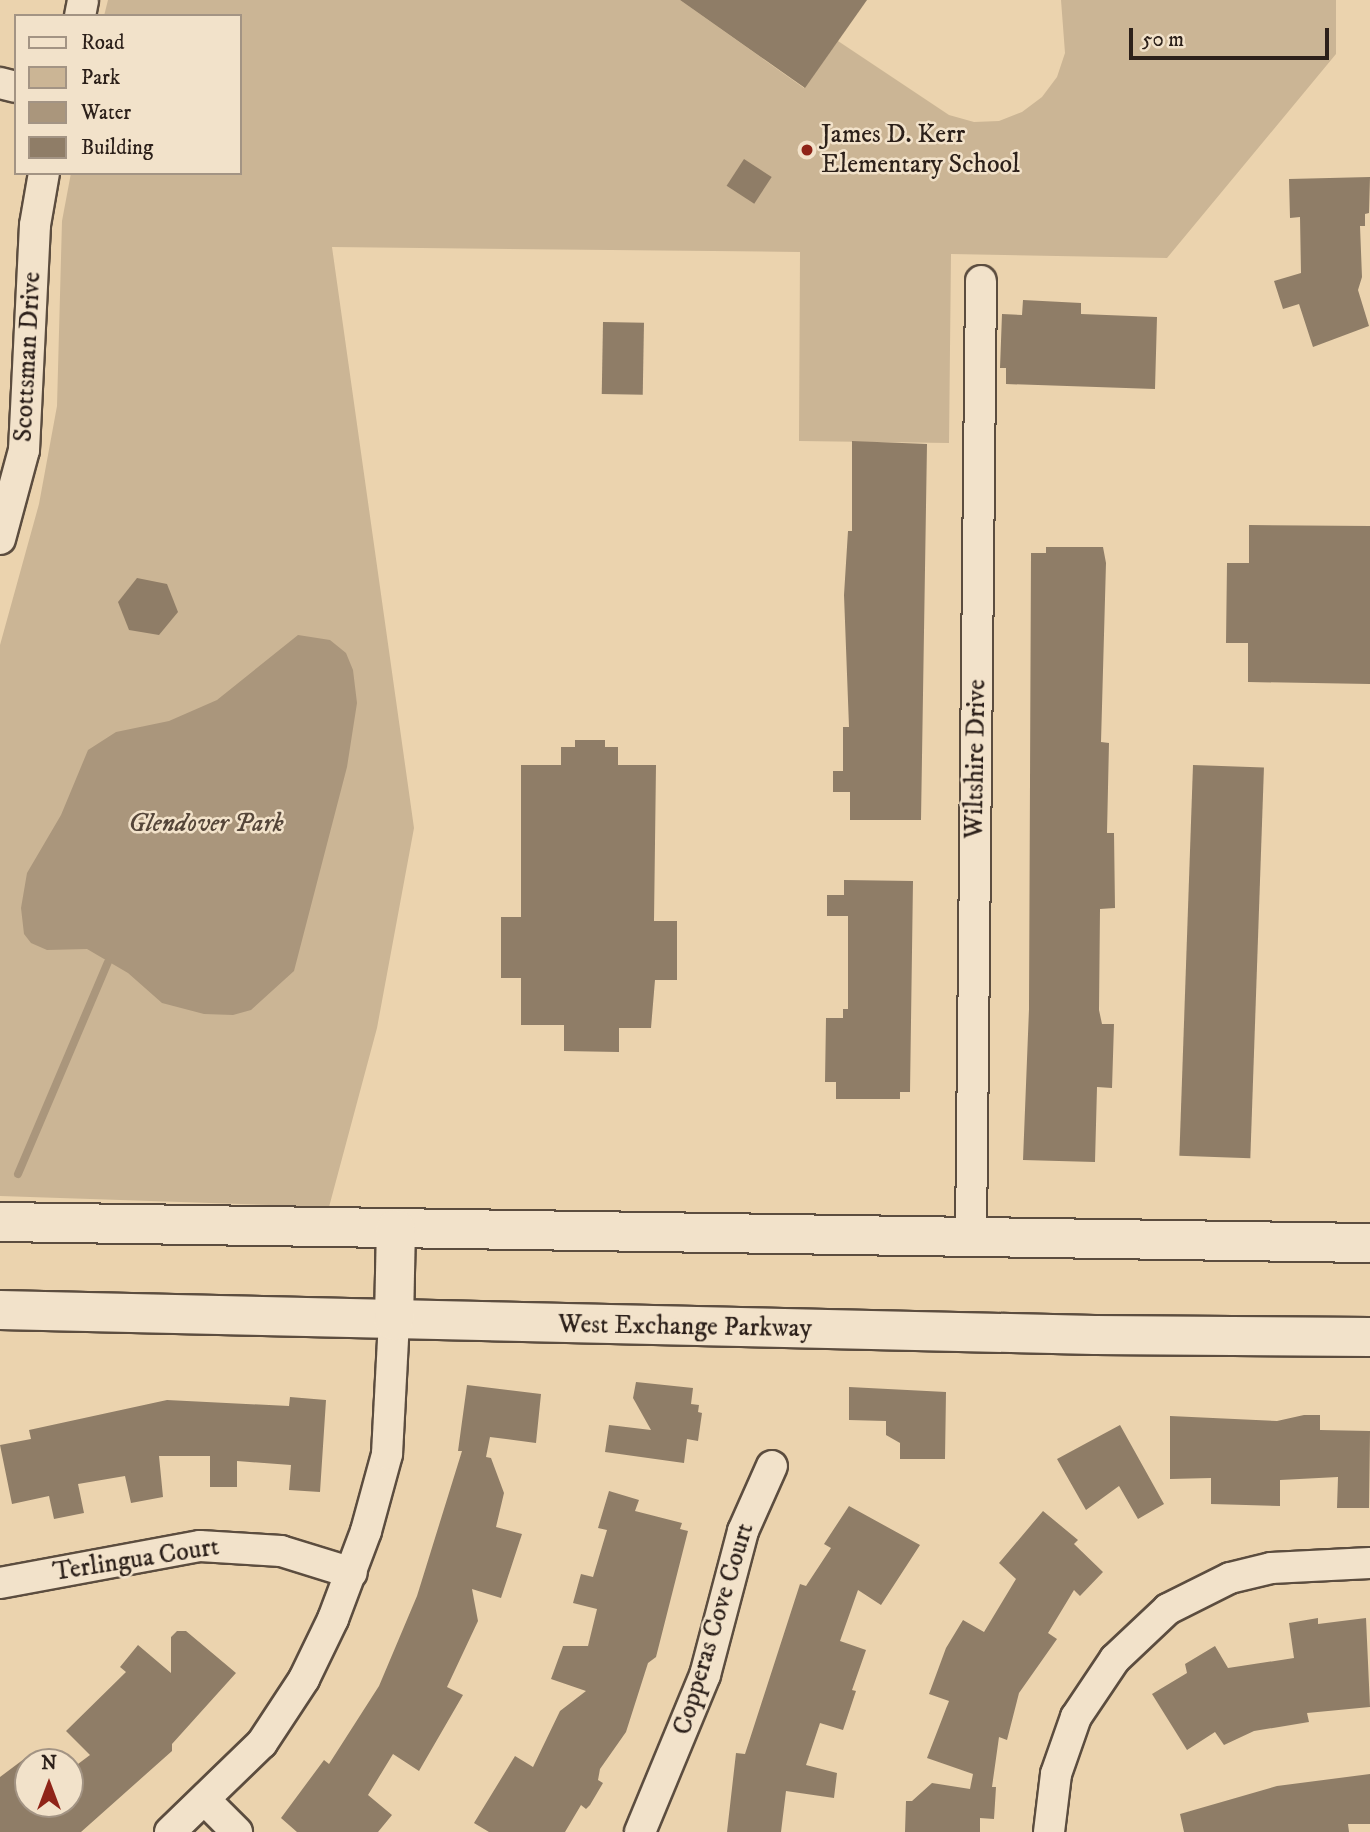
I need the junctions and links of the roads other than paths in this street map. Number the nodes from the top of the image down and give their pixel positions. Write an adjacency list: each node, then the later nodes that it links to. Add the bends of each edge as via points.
1 (44, 175): 3 (street, Scottsman Drive)
2 (981, 281): 7 (street, Wiltshire Drive)
3 (12, 447): 4 (street, Scottsman Drive)
4 (0, 539)
5 (0, 1222): 6 (main road)
6 (396, 1228): 7 (main road); 11 (main road)
7 (971, 1237): 8 (main road)
8 (1370, 1243)
9 (0, 1310): 11 (main road, West Exchange Parkway)
10 (1370, 1311): 12 (main road, via 1354,1316 1162,1319)
11 (394, 1321): 12 (main road, West Exchange Parkway); 16 (street, via 387,1454)
12 (1095, 1335): 13 (main road, West Exchange Parkway)
13 (1370, 1337)
14 (772, 1466): 21 (street, Copperas Cove Court, via 743,1531 705,1675)
15 (1370, 1563): 22 (street, via 1271,1568 1230,1578 1168,1609 1115,1659 1076,1717 1056,1774)
16 (352, 1573): 17 (street, Terlingua Court, via 281,1550 200,1546); 18 (street, via 304,1679 262,1742)
17 (0, 1583)
18 (206, 1801): 19 (street); 20 (street)
19 (170, 1832)
20 (237, 1832)
21 (640, 1832)
22 (1049, 1832)

